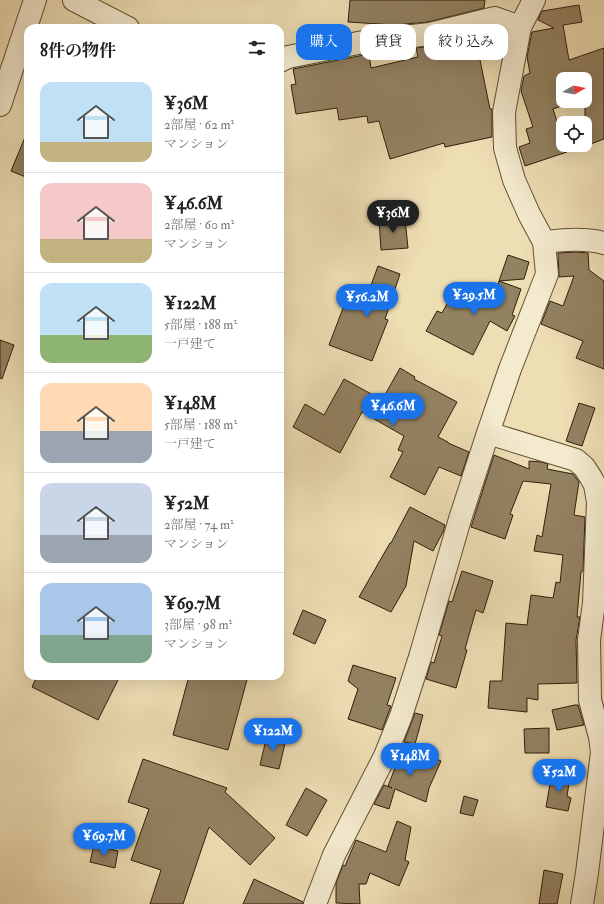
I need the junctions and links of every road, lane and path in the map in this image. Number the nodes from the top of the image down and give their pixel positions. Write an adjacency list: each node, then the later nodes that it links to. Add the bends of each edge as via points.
1 (35, 0): 4 (street)
2 (74, 0): 5 (street)
3 (534, 0): 6 (street)
4 (27, 24)
5 (120, 24)
6 (520, 27): 8 (street, via 495,18 430,34 368,41); 10 (street, via 504,112 505,148 514,180)
7 (24, 33): 9 (street)
8 (284, 59)
9 (0, 105)
10 (544, 242): 11 (street, via 590,240); 12 (street, via 547,274)
11 (604, 243)
12 (488, 433): 13 (street, via 576,460 584,467 595,485 598,523 594,603 589,640 590,700 600,737); 14 (street, via 401,716 385,756 334,856)
13 (602, 775): 15 (street)
14 (315, 904)
15 (582, 904)

